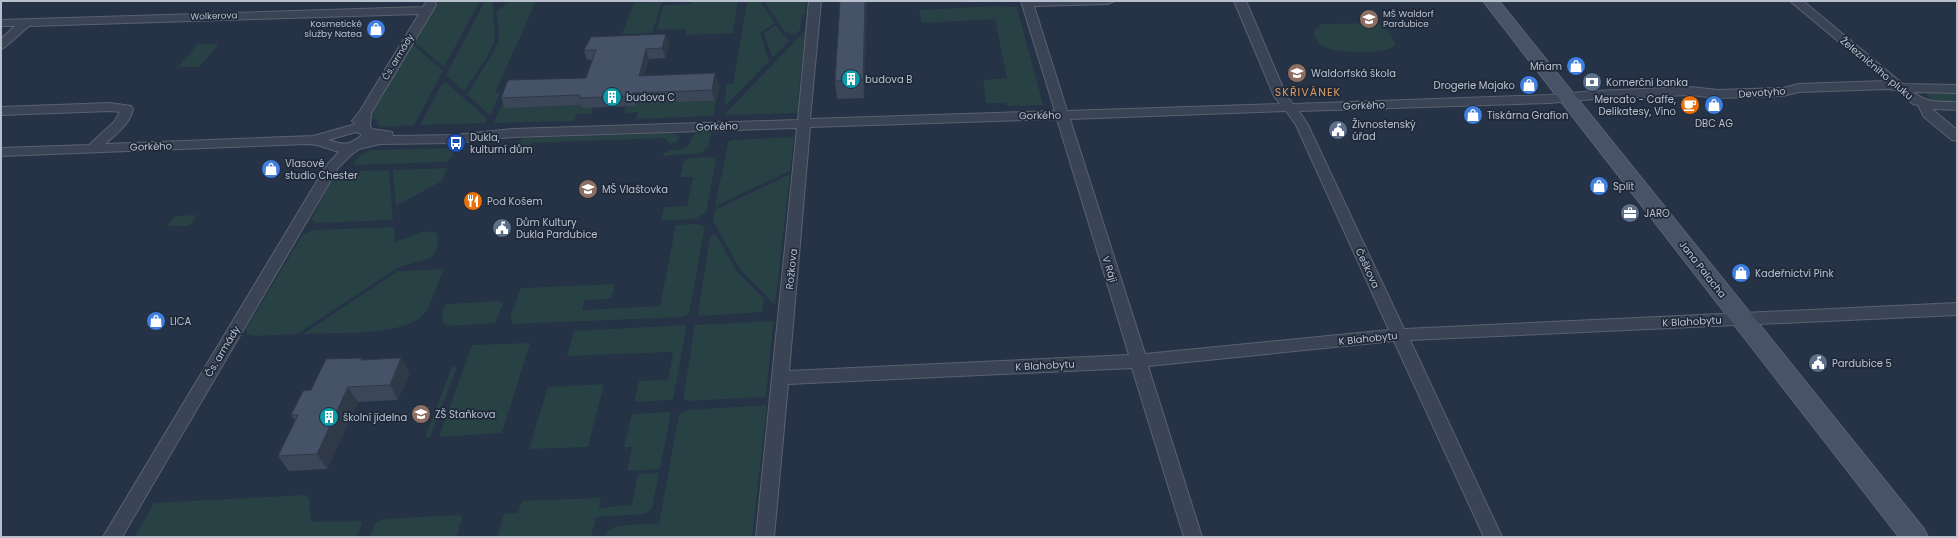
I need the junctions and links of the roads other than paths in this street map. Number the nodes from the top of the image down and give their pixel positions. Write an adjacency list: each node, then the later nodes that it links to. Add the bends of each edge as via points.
1 (815, 1): 20 (street, Rožkova)
2 (1108, 1): 6 (street)
3 (1240, 1): 16 (street, Češkova, via 1280,96)
4 (1491, 1): 13 (main road, Jana Palacha)
5 (1796, 1): 11 (street, Železničního pluku)
6 (1028, 2): 19 (street, V Ráji)
7 (429, 5): 8 (street, Wolkerova); 18 (street, Čs. armády)
8 (26, 22): 9 (street, Wolkerova); 10 (street)
9 (1, 23)
10 (1, 45)
11 (1895, 84): 12 (street, Devotyho, via 1910,88); 13 (street, Devotyho, via 1799,88 1772,92 1718,94 1690,91); 14 (street, Železničního pluku)
12 (1957, 89)
13 (1567, 97): 16 (street, Gorkého); 32 (main road, Jana Palacha)
14 (1923, 104): 15 (street); 24 (street, Železničního pluku, via 1929,114)
15 (1957, 106)
16 (1290, 108): 19 (street, Gorkého); 33 (street, Češkova, via 1302,125)
17 (1, 111): 28 (street, via 110,107 127,109 125,117)
18 (365, 113): 21 (street); 22 (street, Čs. armády, via 357,122)
19 (1062, 115): 20 (street, Gorkého); 34 (street, V Ráji)
20 (805, 123): 23 (street, Gorkého); 35 (street, Rožkova)
21 (366, 131): 22 (street, Gorkého, via 356,128); 23 (street, Gorkého, via 387,135); 26 (street, Čs. armády, via 367,138)
22 (341, 132): 25 (street, Gorkého, via 319,139); 27 (street, Čs. armády, via 332,140)
23 (513, 133): 26 (street, Gorkého, via 454,140 380,140)
24 (1957, 137)
25 (302, 140): 27 (street, Gorkého, via 318,141); 28 (street, Gorkého)
26 (358, 146): 27 (street, Gorkého, via 343,149); 30 (street, Čs. armády, via 342,156)
27 (333, 147): 30 (street, via 336,155)
28 (92, 149): 29 (street, Gorkého)
29 (1, 152)
30 (334, 166): 36 (street, Čs. armády)
31 (1957, 309): 32 (street, K Blahobytu)
32 (1743, 319): 33 (street, K Blahobytu); 40 (main road, Jana Palacha)
33 (1400, 335): 34 (street, K Blahobytu); 39 (street, Češkova)
34 (1138, 361): 35 (street, K Blahobytu); 38 (street, V Ráji)
35 (780, 378): 37 (street, Rožkova)
36 (112, 537)
37 (765, 537)
38 (1193, 537)
39 (1493, 537)
40 (1915, 537)

